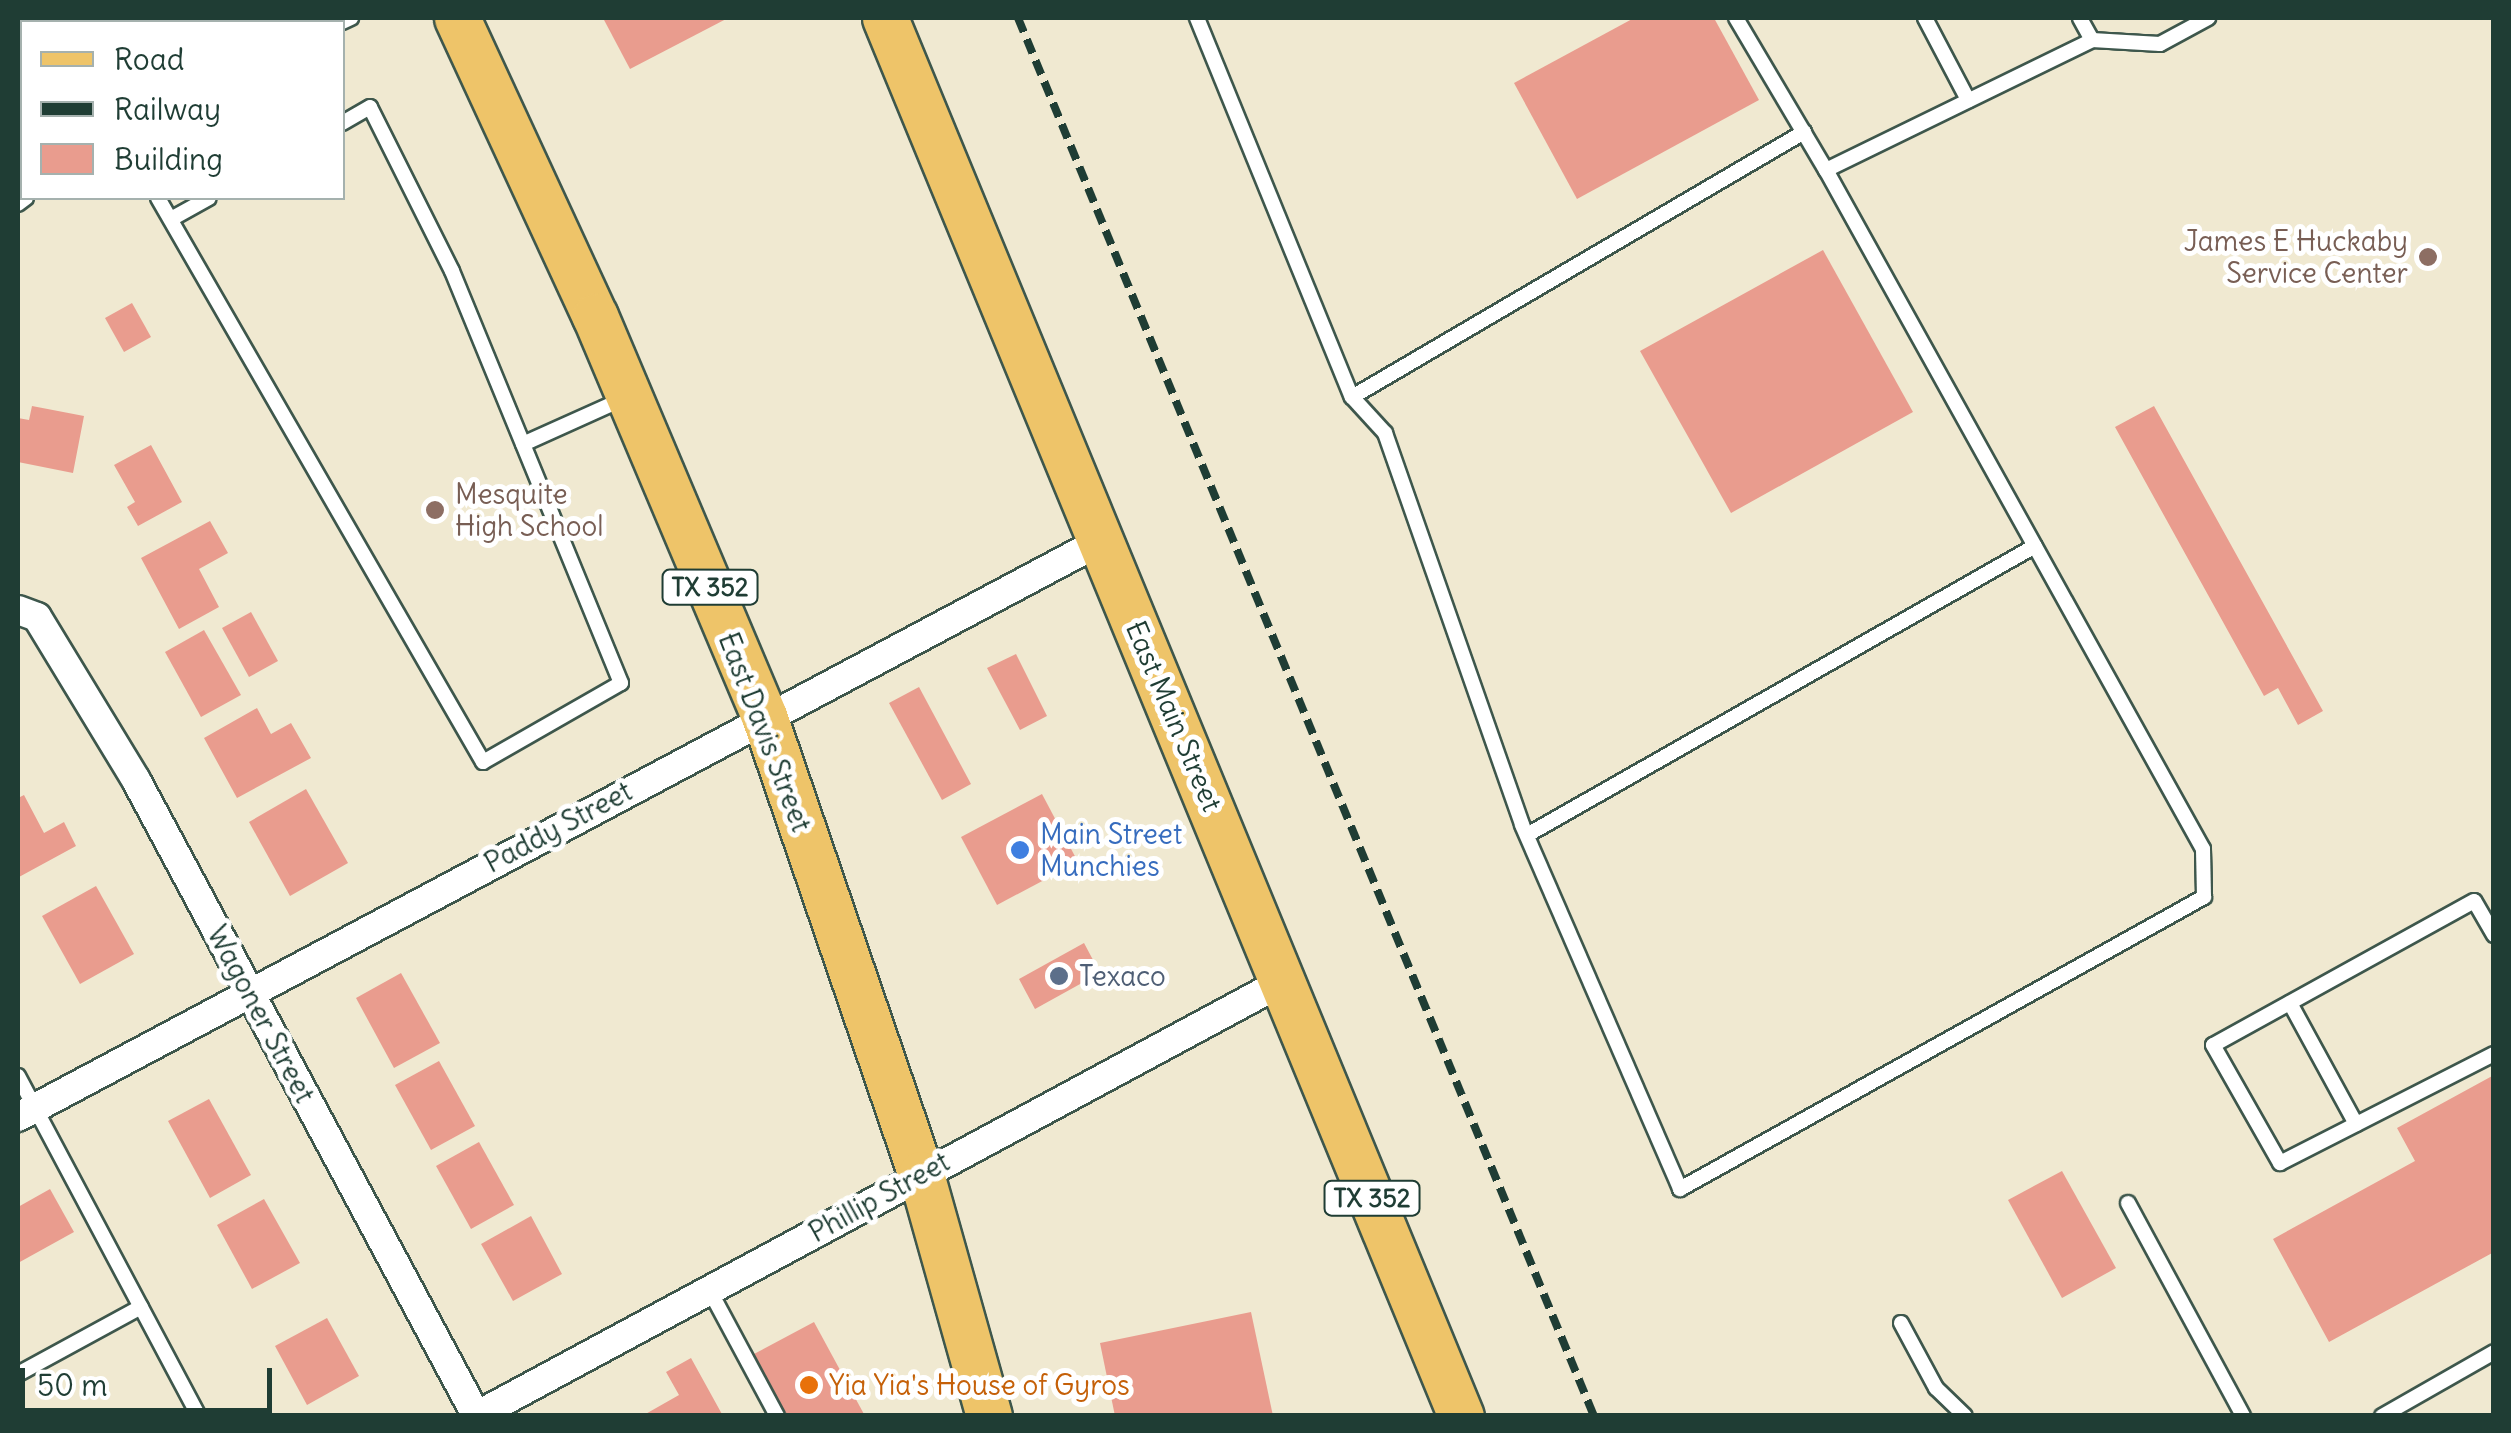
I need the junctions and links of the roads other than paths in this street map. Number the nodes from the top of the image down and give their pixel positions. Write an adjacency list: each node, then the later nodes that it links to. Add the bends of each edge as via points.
1 (457, 18): 16 (main road, East Davis Street / TX 352)
2 (885, 18): 19 (main road, East Main Street / TX 352)
3 (1197, 18): 17 (lane)
4 (1736, 18): 11 (lane)
5 (1925, 18): 9 (lane)
6 (2080, 18): 8 (lane)
7 (2208, 18): 8 (lane, via 2160,44)
8 (2092, 40): 9 (lane)
9 (1968, 100): 12 (lane)
10 (345, 121): 18 (lane, via 370,107 452,271)
11 (1804, 132): 12 (lane); 17 (lane)
12 (1826, 170): 20 (lane)
13 (159, 200): 15 (lane)
14 (205, 200): 15 (lane)
15 (171, 219): 18 (lane, via 482,762 621,682)
16 (629, 396): 18 (lane); 22 (main road, East Davis Street / TX 352)
17 (1352, 397): 23 (lane, via 1385,433)
18 (523, 444)
19 (1100, 541): 22 (street, Paddy Street); 25 (main road, East Main Street / TX 352)
20 (2035, 546): 23 (lane); 23 (lane, via 2203,848 2204,897 1680,1189)
21 (27, 614): 26 (street, Wagoner Street, via 136,780)
22 (764, 716): 26 (street, Paddy Street); 32 (main road, East Davis Street / TX 352)
23 (1527, 836)
24 (2494, 935): 27 (lane, via 2474,901)
25 (1284, 982): 32 (street, Phillip Street); 43 (main road, East Main Street / TX 352)
26 (249, 992): 30 (street, Paddy Street); 39 (street, Wagoner Street)
27 (2290, 1003): 31 (lane); 31 (lane, via 2213,1045 2280,1163)
28 (2494, 1054): 31 (lane)
29 (18, 1076): 30 (lane)
30 (26, 1112): 35 (lane)
31 (2356, 1124)
32 (921, 1174): 34 (street, Phillip Street); 42 (main road, East Davis Street / TX 352)
33 (2128, 1203): 45 (lane)
34 (710, 1291): 39 (street, Phillip Street); 41 (lane)
35 (141, 1307): 38 (lane); 40 (lane)
36 (1900, 1323): 44 (lane, via 1936,1388)
37 (2494, 1352): 46 (lane)
38 (18, 1374)
39 (476, 1415)
40 (199, 1416)
41 (777, 1416)
42 (989, 1416)
43 (1461, 1416)
44 (1965, 1416)
45 (2243, 1416)
46 (2382, 1416)

